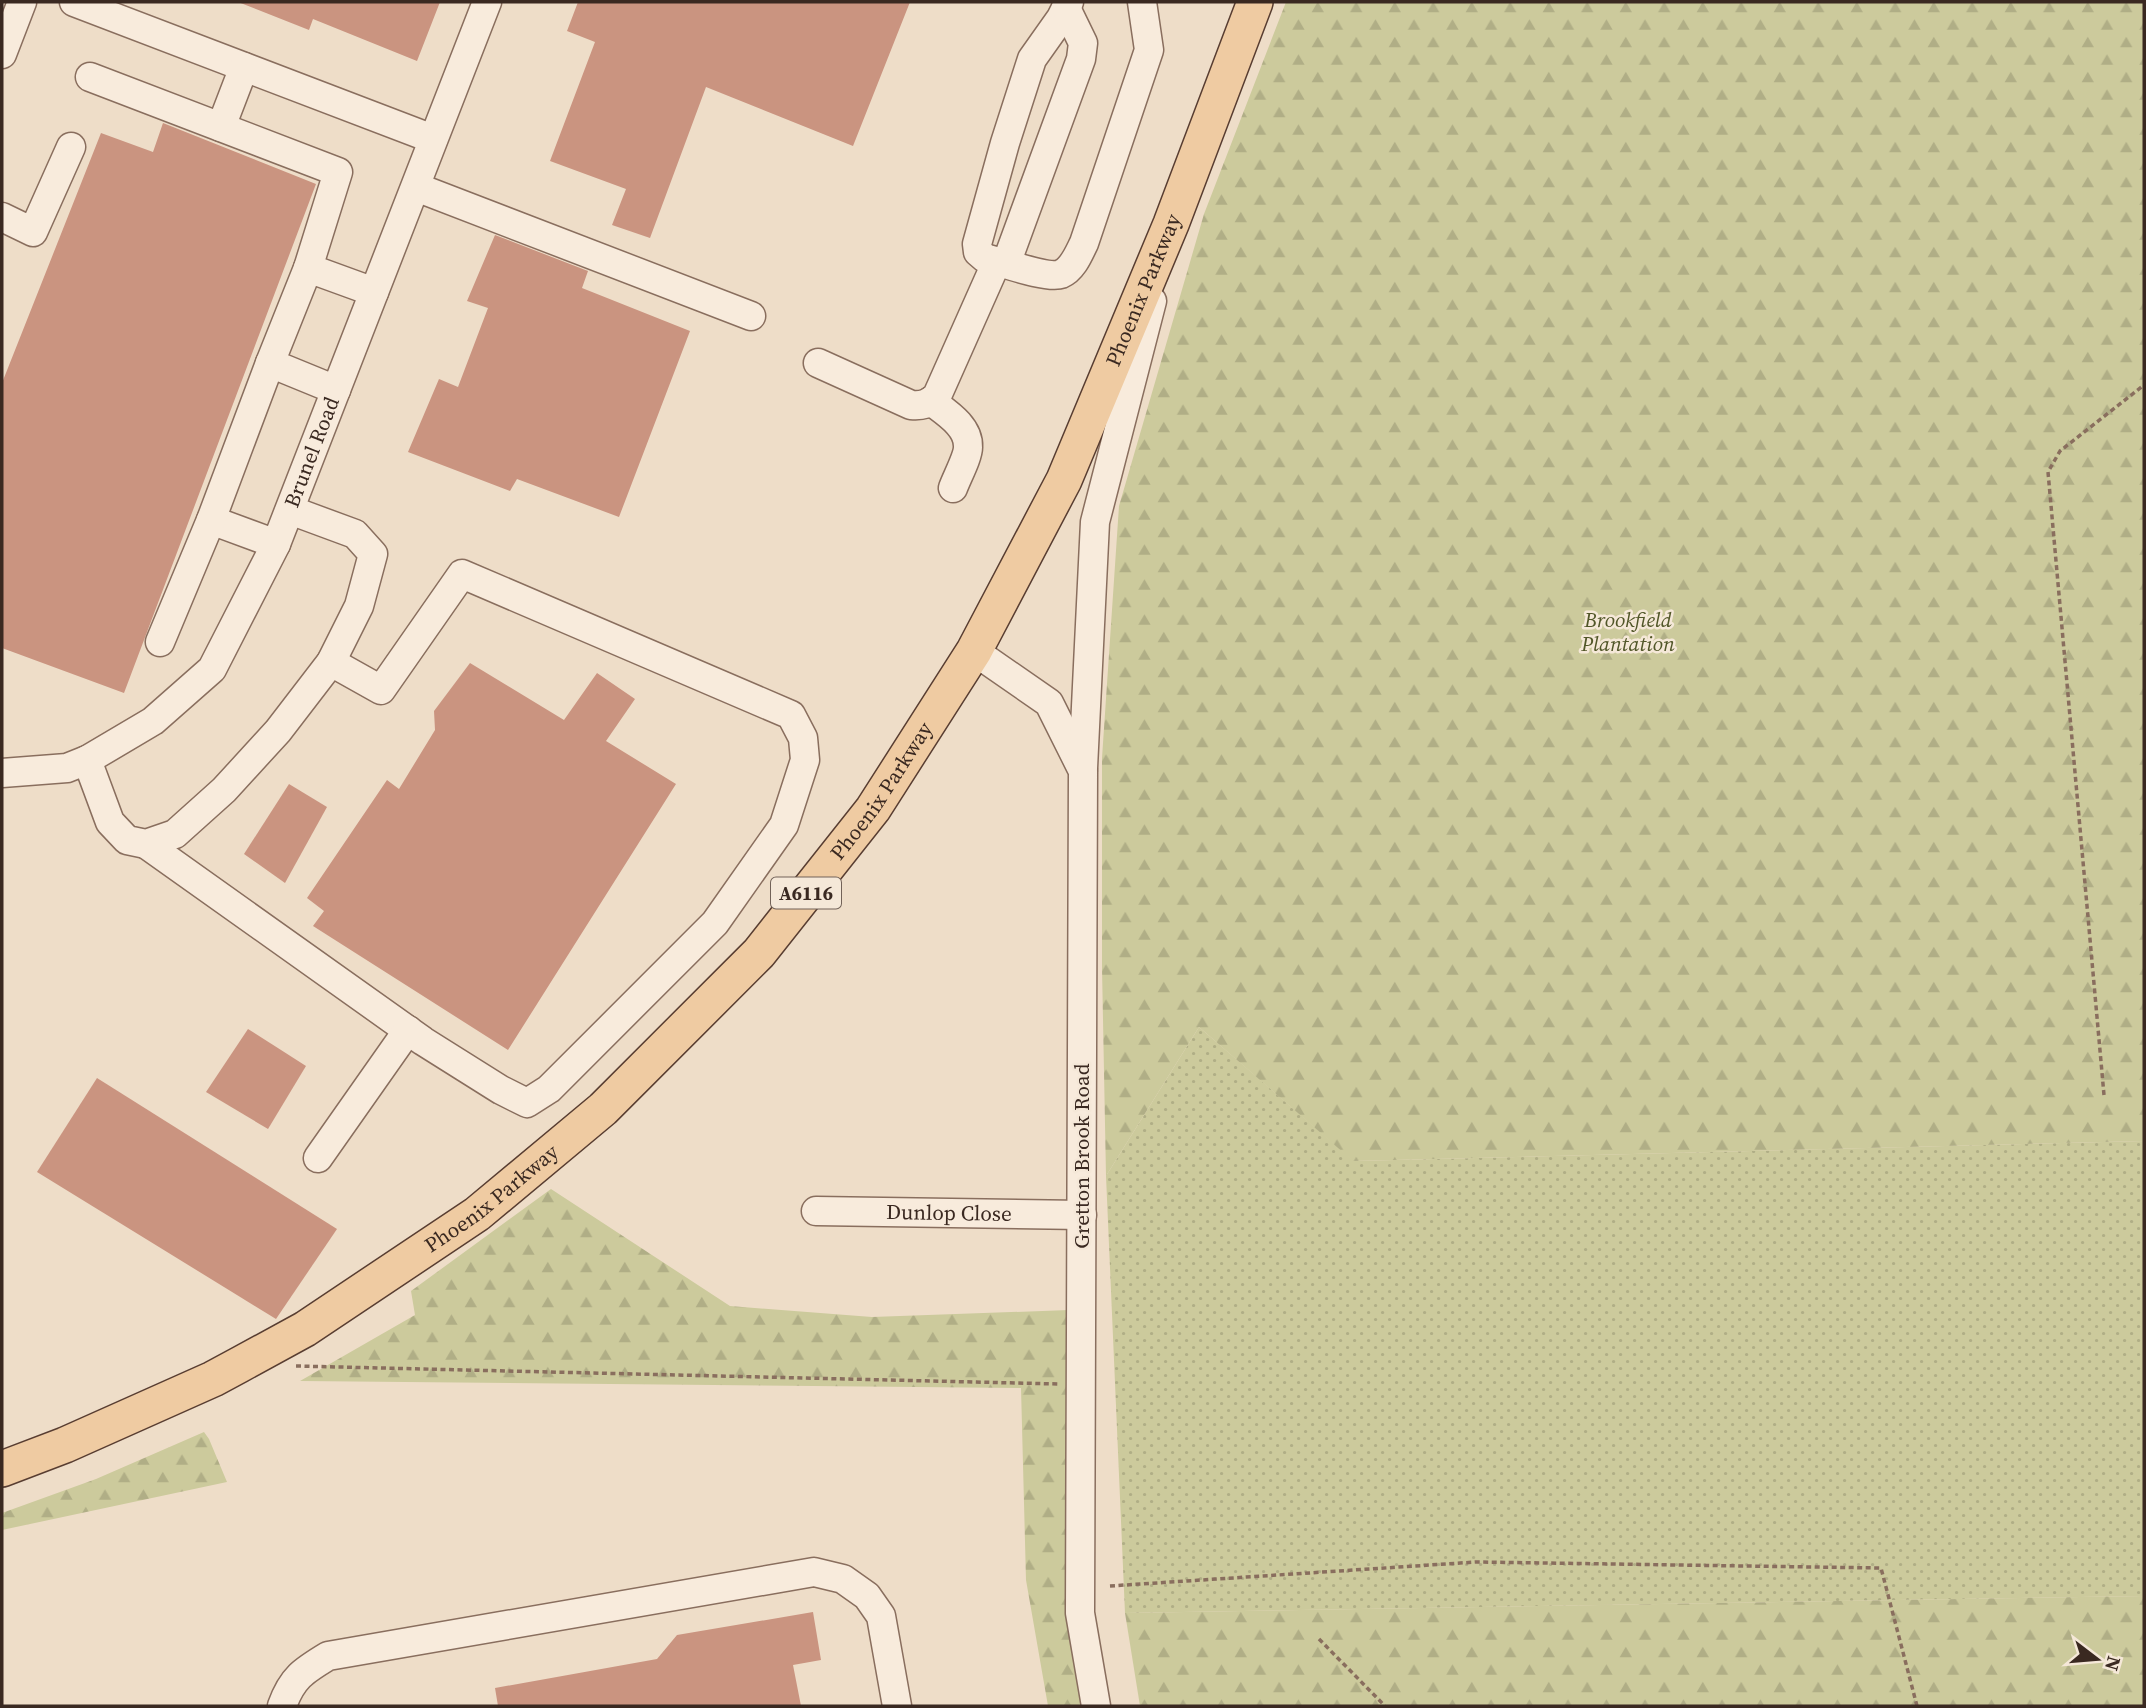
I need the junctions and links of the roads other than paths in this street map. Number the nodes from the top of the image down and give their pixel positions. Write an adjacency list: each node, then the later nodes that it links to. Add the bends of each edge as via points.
1 (74, 2): 8 (street)
2 (487, 2): 11 (street, Brunel Road)
3 (1142, 2): 16 (street, via 1149,50 1074,263 1063,273 1050,275)
4 (1255, 2): 15 (main road, Phoenix Parkway / A6116)
5 (1068, 5): 16 (street, via 1083,43 1081,59); 16 (street, via 1032,60 976,244 985,258)
6 (12, 17): 7 (street)
7 (2, 54)
8 (244, 67): 10 (street); 11 (street)
9 (90, 77): 10 (street)
10 (221, 127): 17 (street, via 338,172)
11 (433, 139): 13 (street, Brunel Road)
12 (71, 147): 14 (street, via 33,232)
13 (416, 187): 18 (street, Brunel Road); 19 (street)
14 (2, 218)
15 (1171, 224): 29 (main road, Phoenix Parkway / A6116, via 1064,480); 32 (street, via 1095,522)
16 (1002, 262): 23 (street)
17 (309, 268): 18 (street); 20 (street)
18 (374, 292): 22 (street, Brunel Road)
19 (751, 316)
20 (270, 363): 22 (street); 26 (street)
21 (818, 363): 23 (street, via 911,405)
22 (336, 390): 25 (street, Brunel Road)
23 (932, 401): 24 (street, via 965,432 968,447)
24 (953, 488)
25 (290, 510): 27 (street, Brunel Road); 30 (street, via 355,534 373,554 359,606)
26 (211, 520): 27 (street); 28 (street)
27 (276, 544): 31 (street, Brunel Road, via 212,668 153,721)
28 (160, 642)
29 (974, 651): 32 (street, Gretton Brook Road, via 1049,703); 39 (main road, Phoenix Parkway / A6116, via 873,809 758,953 603,1109 477,1214 305,1329 213,1379)
30 (331, 662): 34 (street, via 278,731 224,790 176,834); 35 (street, via 381,690 462,574 791,715 803,738 805,760 784,825 715,923 549,1089 527,1103)
31 (86, 760): 33 (street, Brunel Road, via 67,768); 34 (street, via 110,822 127,840)
32 (1083, 771): 38 (street, Gretton Brook Road)
33 (2, 773)
34 (146, 844): 35 (street)
35 (408, 1030): 36 (street)
36 (318, 1158)
37 (816, 1211): 38 (street, Dunlop Close)
38 (1082, 1214): 42 (street, Gretton Brook Road, via 1080,1614)
39 (2, 1469)
40 (282, 1706): 41 (street, via 289,1687 303,1670 328,1656 814,1572 843,1579 867,1595 881,1616)
41 (897, 1706)
42 (1096, 1706)

